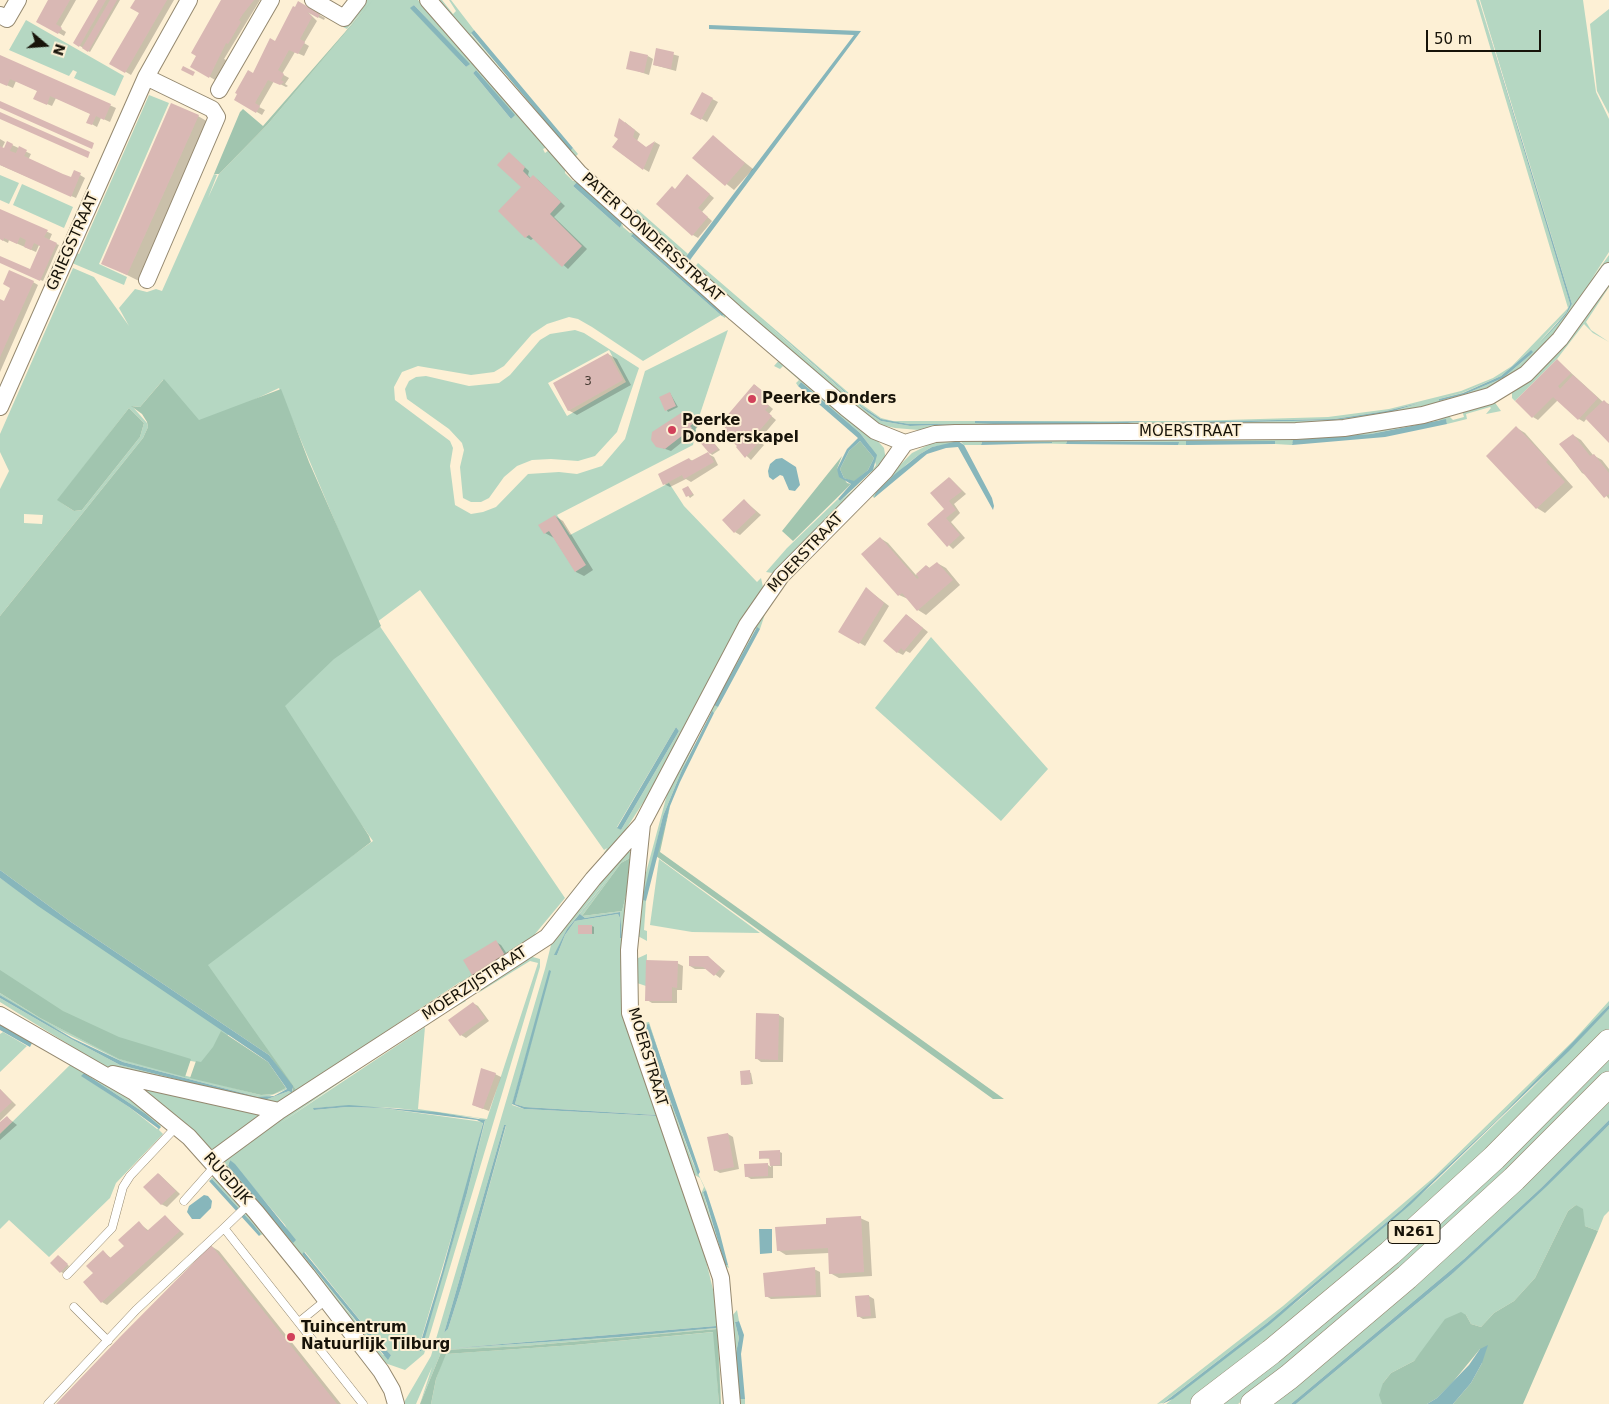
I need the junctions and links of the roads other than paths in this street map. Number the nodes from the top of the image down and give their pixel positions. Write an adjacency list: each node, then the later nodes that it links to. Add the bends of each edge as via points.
1 (18, 0): 7 (street, via 7,19)
2 (189, 0): 8 (street, GRIEGSTRAAT)
3 (271, 0): 9 (street)
4 (313, 0): 5 (street, via 344,18)
5 (358, 0)
6 (428, 0): 13 (street, PATER DONDERSSTRAAT, via 579,174 846,408 875,431)
7 (0, 14)
8 (146, 77): 11 (street, via 212,109 217,117); 12 (street, GRIEGSTRAAT)
9 (219, 90)
10 (1609, 270): 13 (street, MOERSTRAAT, via 1560,339 1526,374 1490,396 1423,415 1344,428 1296,431 955,433 935,434)
11 (147, 280)
12 (0, 406)
13 (905, 443): 14 (street, MOERSTRAAT, via 885,471 793,564 758,606)
14 (642, 824): 19 (street, MOERZIJSTRAAT, via 592,879 547,937); 33 (street, MOERSTRAAT, via 629,950 630,1013 721,1278)
15 (0, 1015): 17 (street, RUGDIJK)
16 (1609, 1042): 34 (main road, N261, via 1494,1158 1390,1253 1272,1352)
17 (102, 1072): 19 (street); 20 (street, RUGDIJK, via 134,1092)
18 (1609, 1084): 35 (main road, N261, via 1514,1180 1407,1278)
19 (279, 1111): 21 (street, MOERZIJSTRAAT)
20 (176, 1126): 21 (street, RUGDIJK); 25 (lane, via 123,1187 112,1228)
21 (213, 1163): 22 (lane); 23 (street, RUGDIJK)
22 (184, 1202)
23 (250, 1204): 24 (lane); 26 (street, RUGDIJK)
24 (224, 1228): 28 (lane); 29 (lane, via 136,1310)
25 (67, 1275)
26 (326, 1300): 28 (lane); 32 (street, RUGDIJK, via 381,1371)
27 (74, 1307): 29 (lane)
28 (299, 1322): 31 (lane)
29 (108, 1341): 30 (lane)
30 (48, 1404)
31 (363, 1404)
32 (396, 1404)
33 (732, 1404)
34 (1202, 1404)
35 (1253, 1404)

